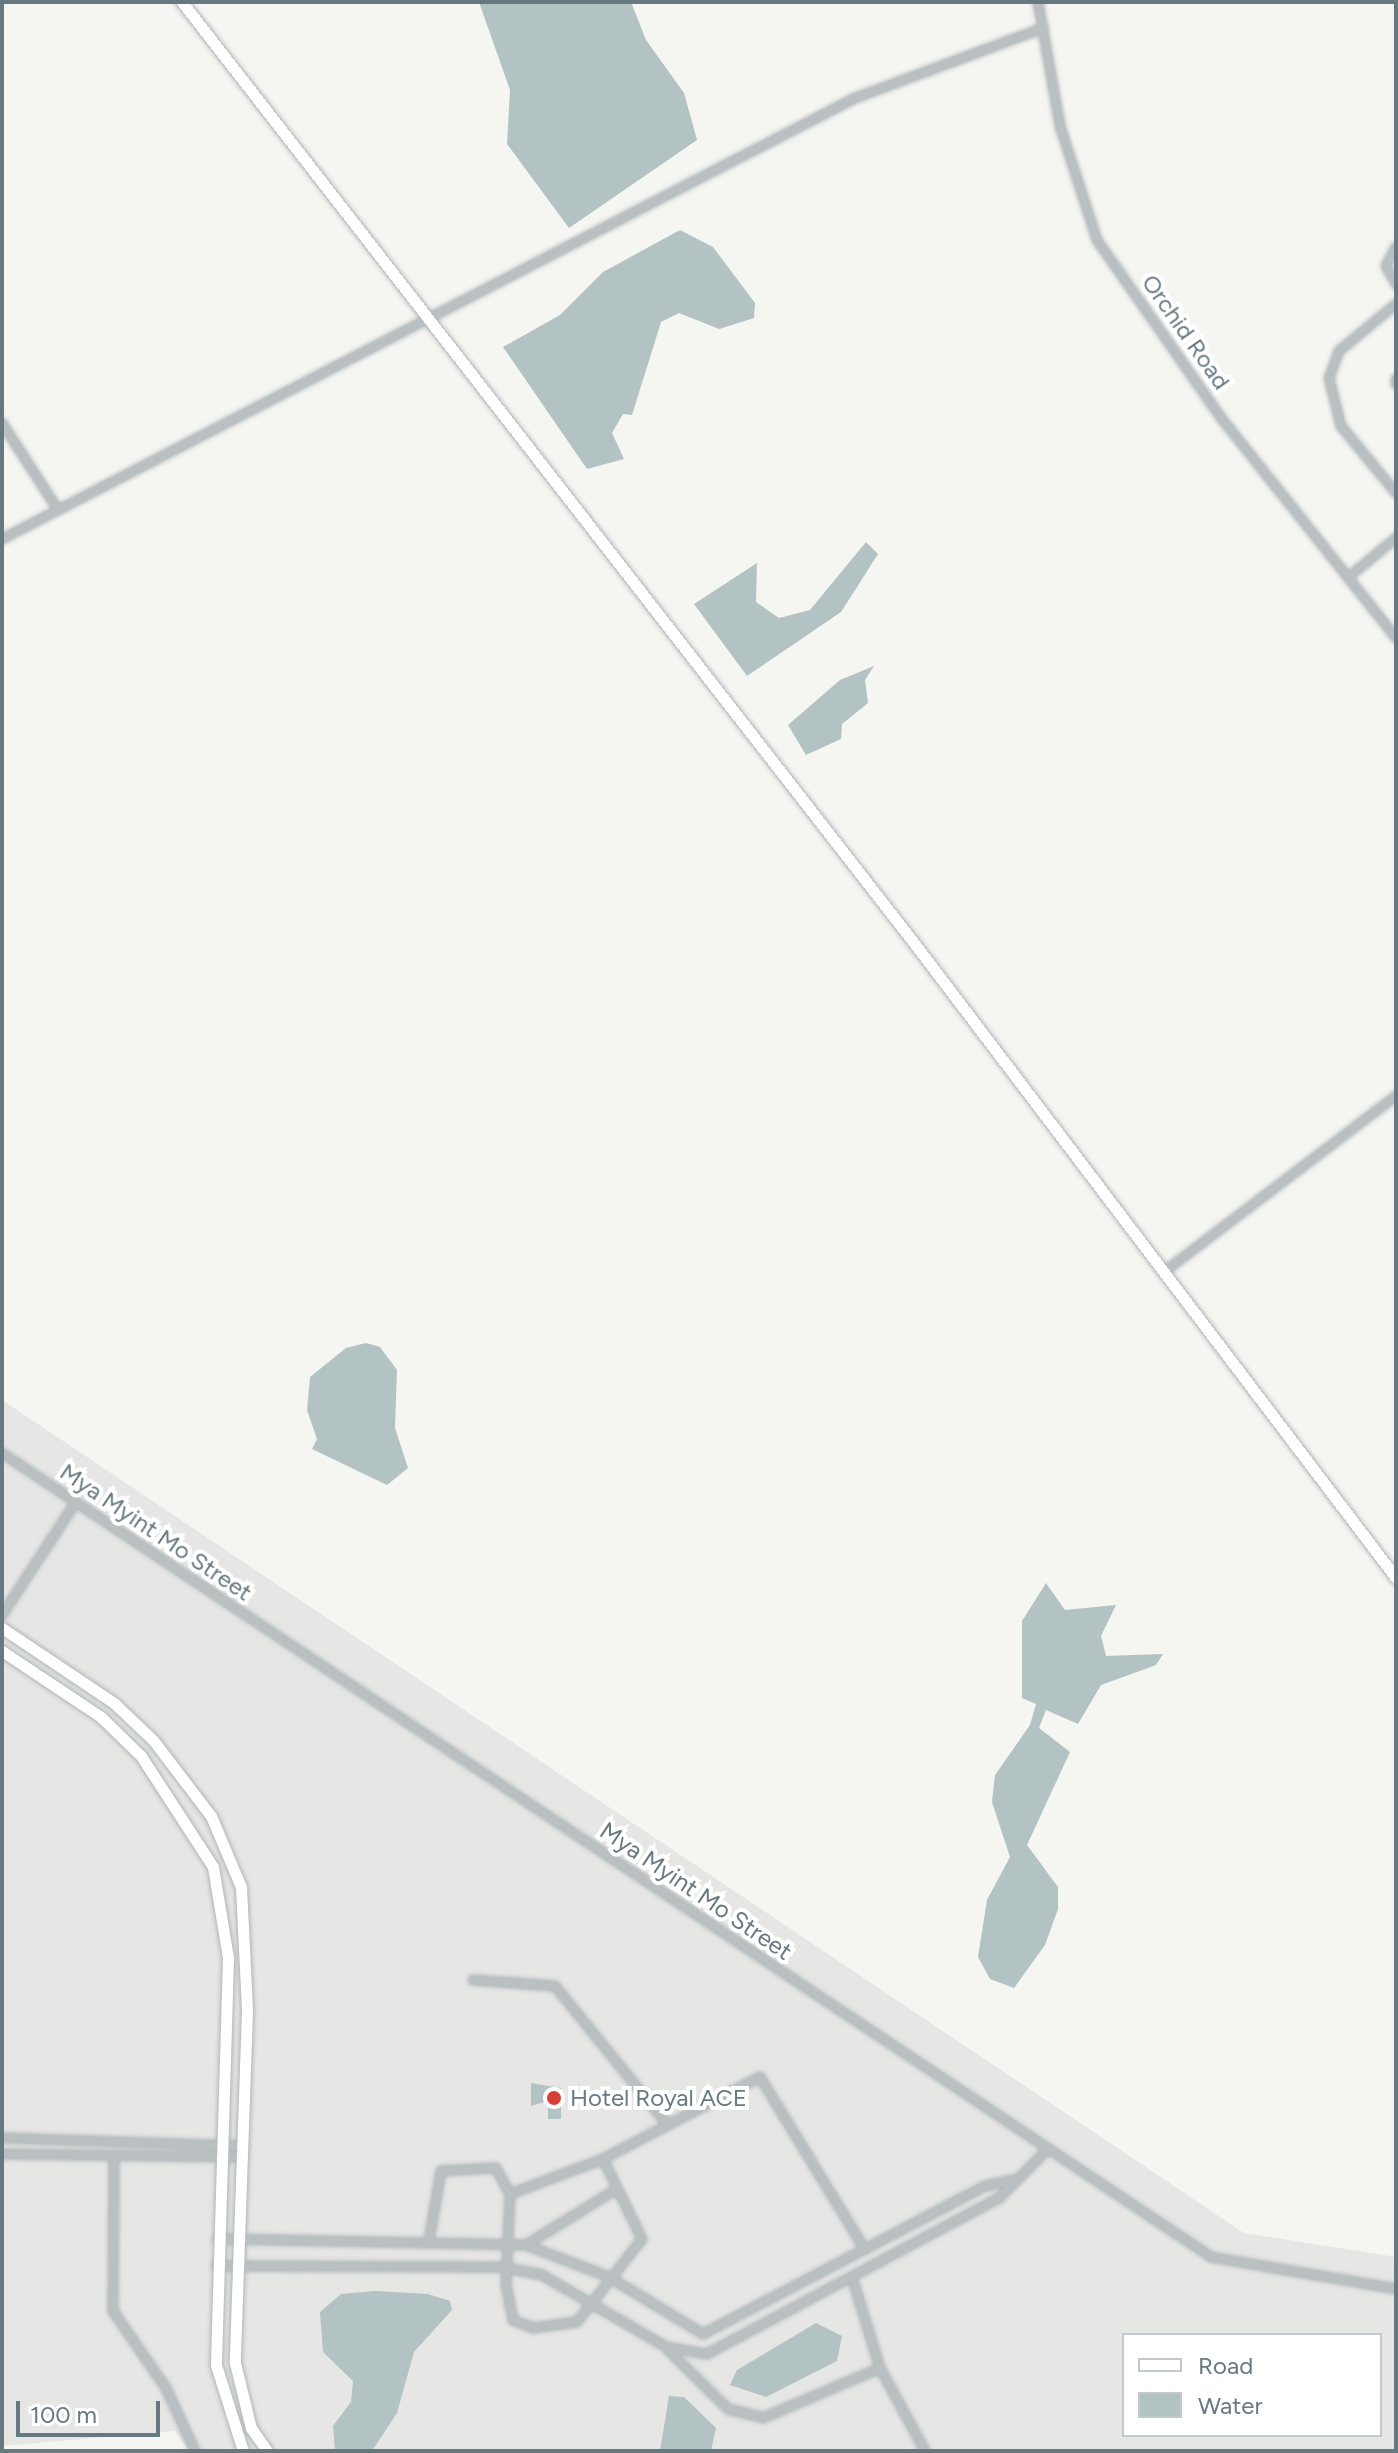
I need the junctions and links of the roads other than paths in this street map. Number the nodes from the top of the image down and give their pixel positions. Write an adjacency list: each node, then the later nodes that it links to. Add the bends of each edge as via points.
1 (182, 2): 7 (main road)
2 (1038, 2): 3 (street, Orchid Road)
3 (1043, 28): 7 (street, via 855,98); 13 (street, Orchid Road, via 1060,126 1097,240 1222,419)
4 (1396, 247): 5 (street, via 1386,266)
5 (1396, 284)
6 (1396, 304): 9 (street, via 1339,351 1329,378 1341,426)
7 (430, 316): 10 (street); 16 (main road)
8 (2, 423): 10 (street)
9 (1396, 493)
10 (58, 510): 12 (street)
11 (1396, 538): 13 (street)
12 (2, 539)
13 (1350, 576): 14 (street, Orchid Road)
14 (1396, 638)
15 (1396, 1096): 16 (street)
16 (1164, 1272): 19 (main road)
17 (2, 1453): 18 (street, Mya Myint Mo Street)
18 (76, 1502): 20 (street); 27 (street, Mya Myint Mo Street)
19 (1396, 1578)
20 (2, 1615)
21 (2, 1628): 29 (main road, via 114,1703 186,1777 211,1816 241,1887 244,1917)
22 (2, 1651): 28 (main road, via 101,1717 141,1756 213,1867 228,1958)
23 (473, 1980): 24 (street, via 555,1986)
24 (666, 2123): 33 (street); 42 (street, via 760,2077)
25 (2, 2138): 26 (street)
26 (36, 2138): 28 (street); 31 (street)
27 (1048, 2149): 34 (street); 48 (street, Mya Myint Mo Street, via 1211,2257)
28 (220, 2151): 29 (street); 32 (street); 37 (main road)
29 (240, 2152): 38 (main road)
30 (2, 2154): 31 (street)
31 (35, 2154): 32 (street)
32 (114, 2157): 52 (street, via 113,2311 166,2388)
33 (603, 2159): 35 (street); 36 (street)
34 (1014, 2180): 42 (street, via 985,2186); 46 (street, via 999,2198)
35 (615, 2190): 41 (street); 47 (street, via 642,2235)
36 (510, 2194): 39 (street, via 496,2168 441,2171); 40 (street)
37 (217, 2239): 38 (street); 43 (main road)
38 (236, 2239): 39 (street); 44 (main road)
39 (429, 2241): 40 (street)
40 (509, 2243): 41 (street); 45 (street)
41 (526, 2245): 47 (street)
42 (865, 2250): 47 (street, via 703,2334)
43 (215, 2266): 44 (street); 53 (main road, via 216,2365)
44 (235, 2266): 45 (street); 54 (main road, via 235,2363 251,2428)
45 (507, 2268): 49 (street, via 542,2275); 49 (street, via 509,2311 521,2324 566,2327)
46 (852, 2277): 50 (street, via 707,2354); 51 (street)
47 (616, 2281): 49 (street)
48 (1396, 2289)
49 (596, 2303): 50 (street)
50 (666, 2347): 51 (street, via 728,2409 763,2418)
51 (880, 2368): 55 (street)
52 (195, 2451)
53 (243, 2451)
54 (267, 2451)
55 (925, 2451)

